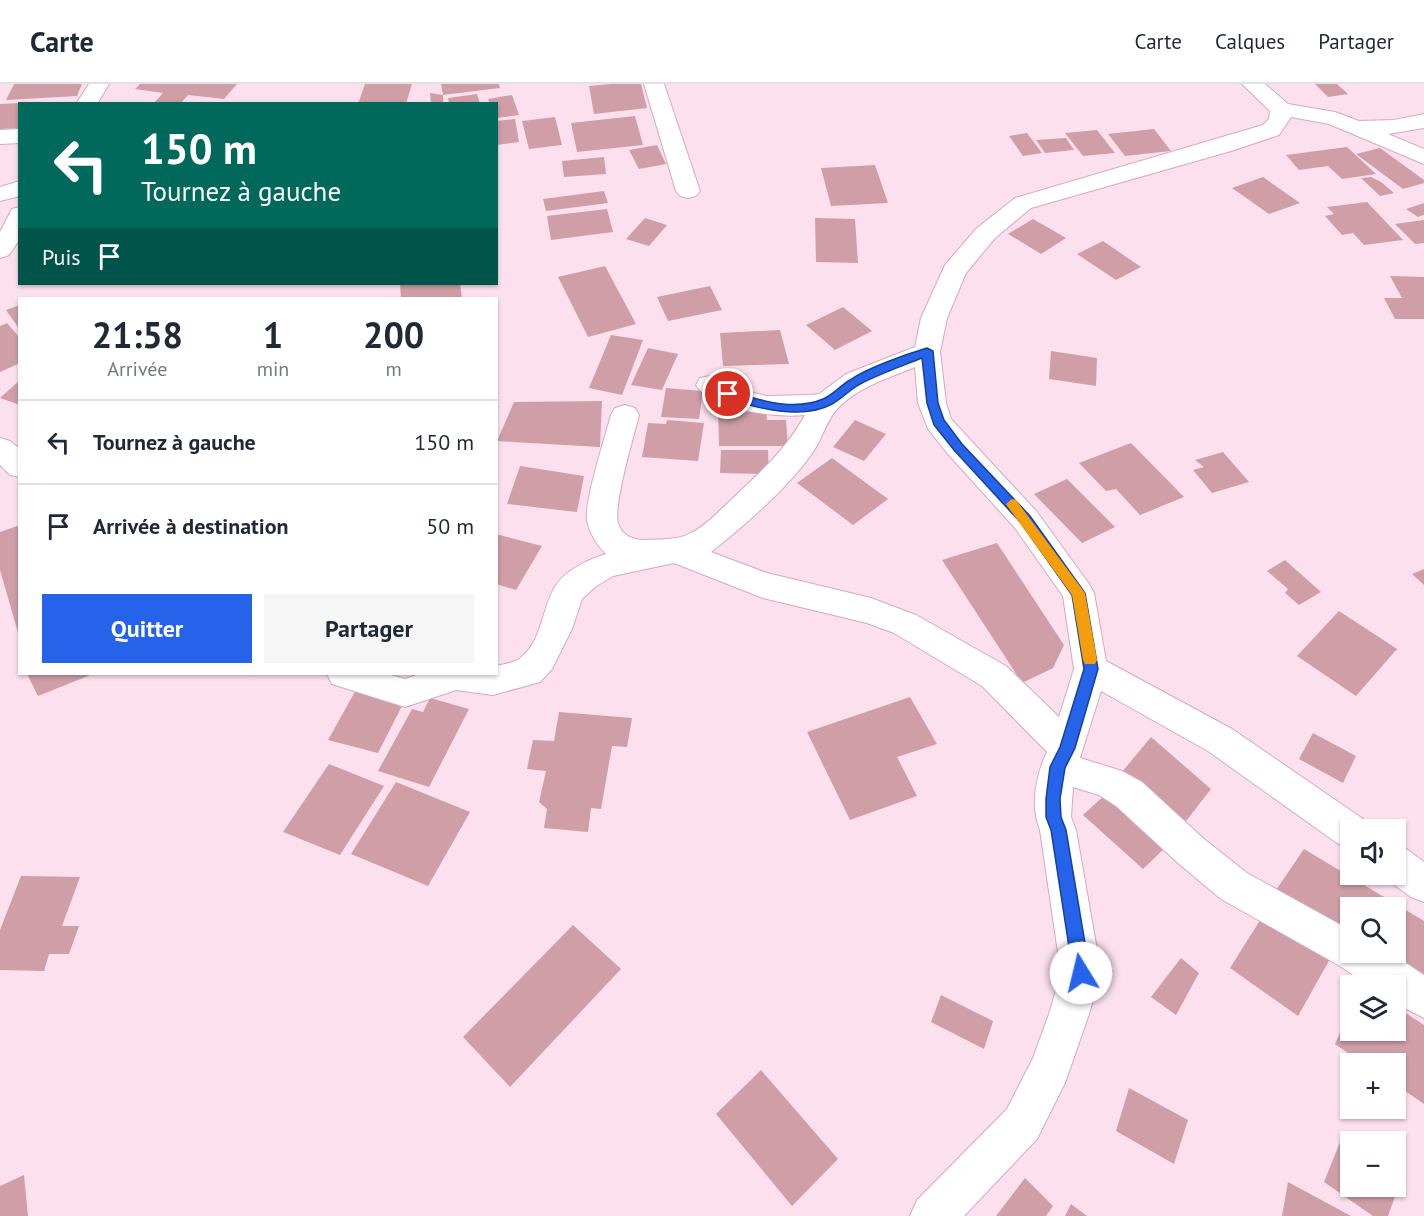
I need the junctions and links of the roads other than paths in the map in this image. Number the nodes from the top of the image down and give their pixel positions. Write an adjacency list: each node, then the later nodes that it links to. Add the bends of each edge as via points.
1 (99, 84): 4 (street)
2 (654, 84): 12 (street)
3 (1252, 84): 5 (street)
4 (87, 102)
5 (1281, 109): 7 (street, via 1335,119); 16 (street, via 1280,120 1271,130 1023,203 986,233 954,271 934,318)
6 (1424, 121): 7 (street)
7 (1357, 128): 10 (street)
8 (18, 136): 9 (street)
9 (0, 137)
10 (1424, 157)
11 (18, 189): 13 (street)
12 (688, 190)
13 (0, 194)
14 (18, 218): 15 (street)
15 (0, 250)
16 (927, 351): 18 (street, via 855,381); 23 (street, via 932,403 938,422 1026,519 1078,593)
17 (711, 385): 18 (street, via 750,402 777,407 802,408)
18 (827, 402): 22 (street, via 802,446 774,477 722,527 699,544)
19 (625, 415): 22 (street, via 602,520 609,538 619,548)
20 (0, 448): 21 (street)
21 (18, 465)
22 (676, 551): 24 (street, via 605,566 584,578 568,592 556,629 528,672 493,681 456,676 405,693); 25 (street, via 763,585 871,611 905,624 994,676)
23 (1091, 669): 25 (street); 26 (street, via 1220,740)
24 (347, 675)
25 (1062, 758): 29 (street, via 1129,794 1234,886); 32 (street, via 1053,817 1081,973 1050,1068 1022,1124)
26 (1340, 824)
27 (1406, 871): 28 (street)
28 (1424, 884)
29 (1340, 946)
30 (1368, 963): 31 (street)
31 (1424, 998)
32 (933, 1216)

